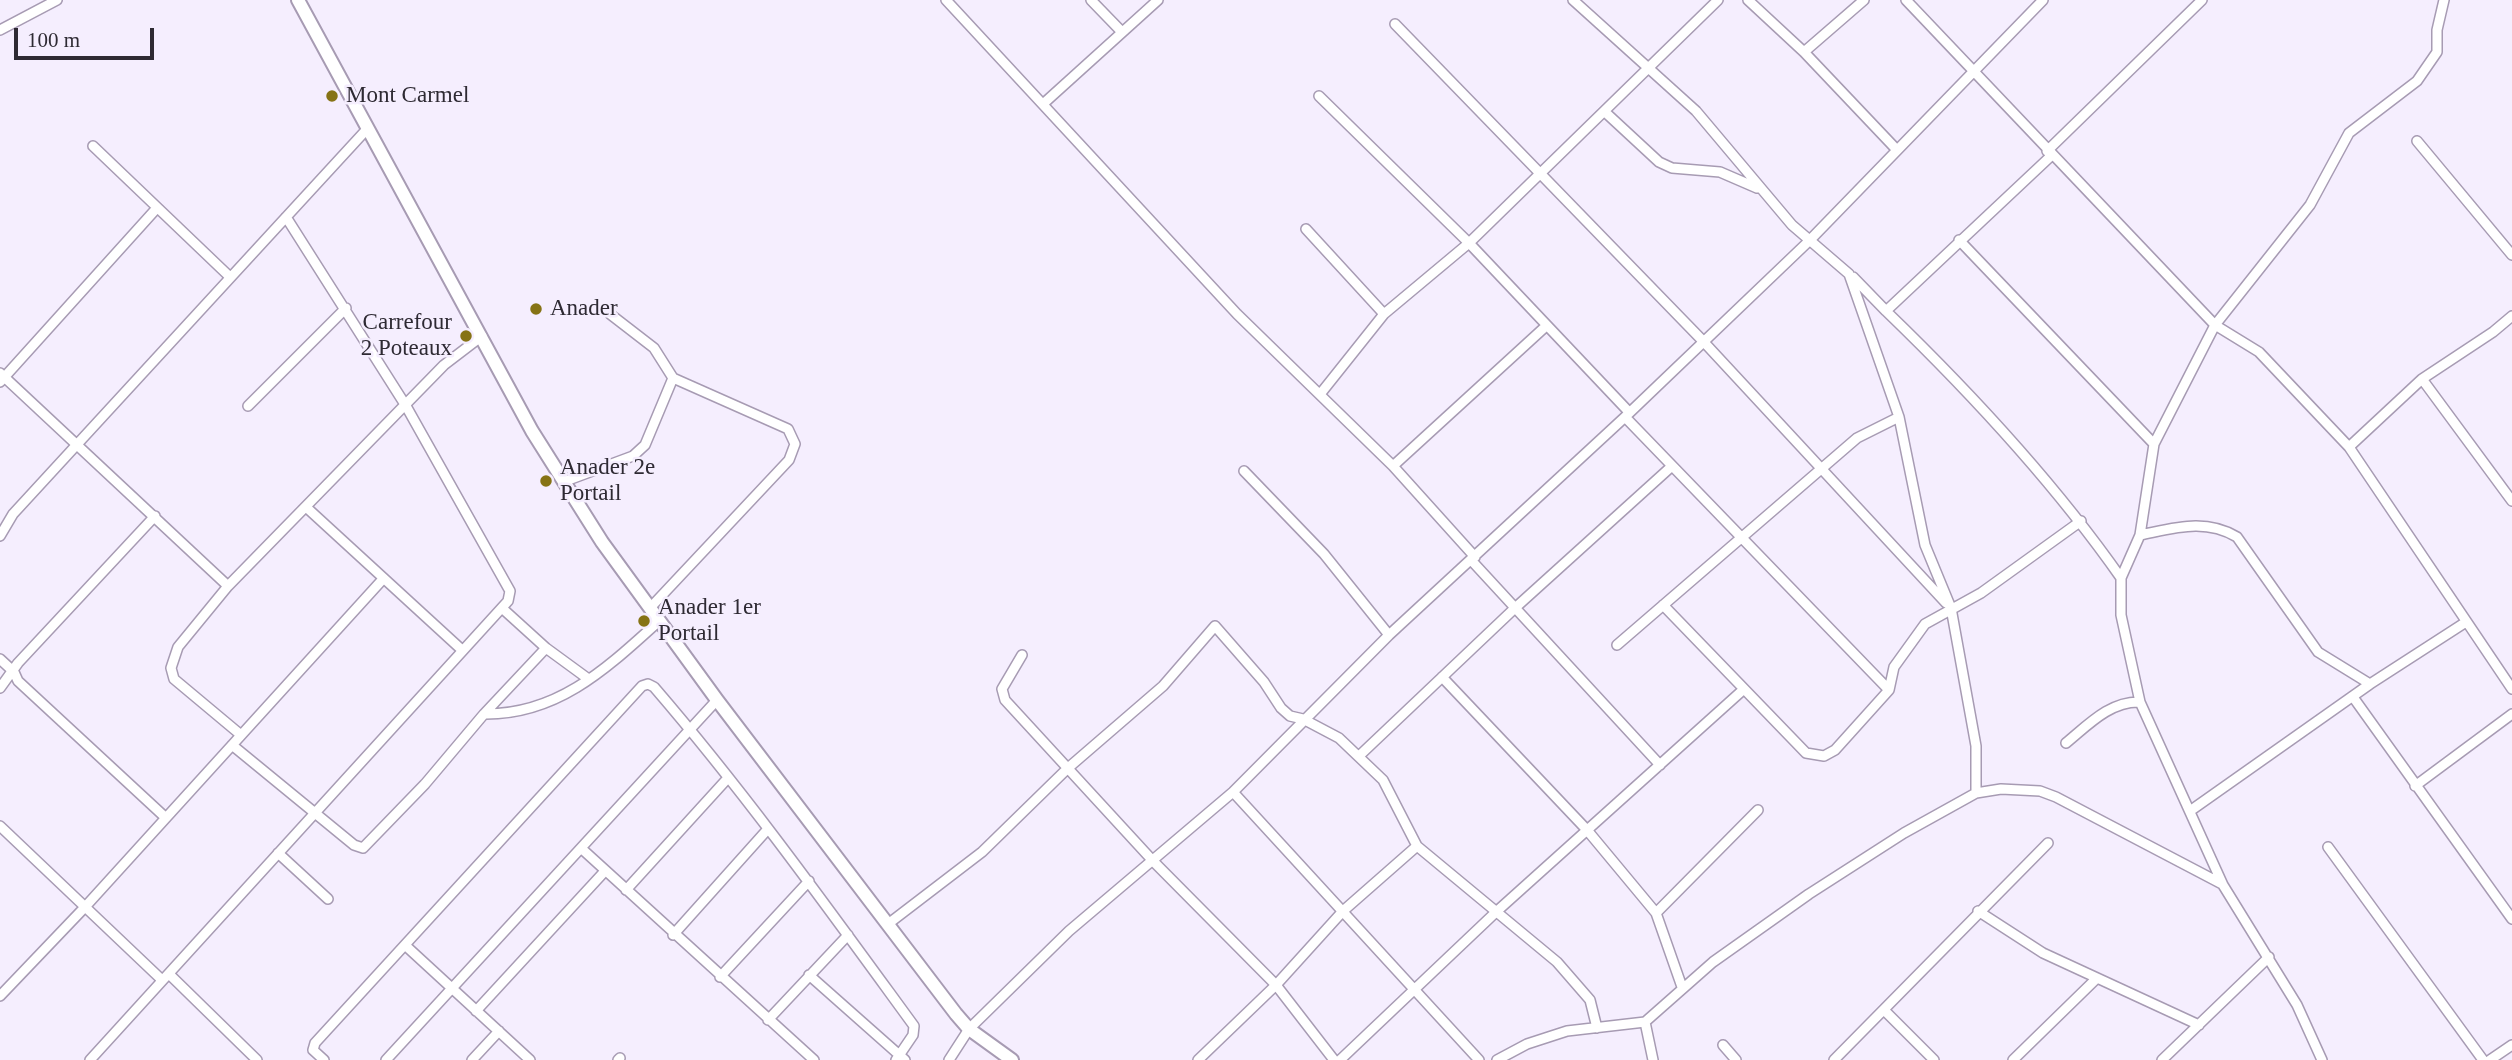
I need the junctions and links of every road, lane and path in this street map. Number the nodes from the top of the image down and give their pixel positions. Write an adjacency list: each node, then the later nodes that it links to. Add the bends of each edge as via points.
1 (57, 0): 15 (street)
2 (298, 0): 23 (street)
3 (946, 0): 21 (street)
4 (1091, 0): 16 (street)
5 (1158, 0): 16 (street)
6 (1574, 0): 18 (street)
7 (1718, 0): 18 (street)
8 (1748, 0): 17 (street)
9 (1864, 0): 17 (street)
10 (1906, 0): 19 (street)
11 (2043, 0): 19 (street)
12 (2202, 0): 27 (street)
13 (2444, 0): 44 (street, via 2437,52 2417,81 2349,133 2310,205)
14 (1395, 24): 28 (street)
15 (0, 30)
16 (1121, 31): 21 (street)
17 (1804, 52): 26 (street)
18 (1647, 66): 22 (street); 29 (street, via 1696,111)
19 (1974, 71): 26 (street); 27 (street)
20 (1319, 96): 35 (street)
21 (1043, 104): 51 (street, via 1237,314)
22 (1605, 112): 28 (street); 29 (street, via 1659,162 1672,168 1720,172)
23 (368, 128): 31 (street); 46 (street)
24 (2417, 141): 36 (street)
25 (93, 146): 30 (street)
26 (1897, 150): 34 (street)
27 (2050, 153): 33 (street); 44 (street)
28 (1541, 174): 35 (street); 47 (street)
29 (1759, 188): 34 (street)
30 (156, 209): 38 (street); 48 (street)
31 (286, 217): 38 (street); 39 (street)
32 (1306, 229): 42 (street)
33 (1959, 240): 40 (street); 57 (street)
34 (1809, 241): 37 (street); 47 (street)
35 (1469, 243): 42 (street); 45 (street)
36 (2511, 252)
37 (1849, 274): 40 (street); 55 (street)
38 (230, 277): 56 (street)
39 (346, 308): 52 (street); 53 (street)
40 (1886, 311): 67 (street, via 1948,370)
41 (610, 314): 49 (street, via 654,348)
42 (1384, 314): 51 (street)
43 (2512, 316): 50 (street)
44 (2215, 325): 57 (street); 58 (street, via 2259,352)
45 (1545, 327): 54 (street); 59 (street)
46 (482, 336): 53 (street, via 444,365); 63 (street)
47 (1702, 340): 54 (street); 61 (street)
48 (2, 377): 56 (street)
49 (673, 378): 63 (street, via 639,451 615,465); 76 (street, via 788,429 795,444 789,460)
50 (2422, 379): 58 (street); 64 (street)
51 (1321, 393): 59 (street)
52 (248, 406)
53 (406, 406): 65 (street); 79 (street, via 510,591)
54 (1627, 414): 60 (street); 71 (street)
55 (1899, 417): 61 (street, via 1857,438); 78 (street, via 1925,545)
56 (78, 443): 66 (street); 69 (street, via 13,514)
57 (2154, 444): 68 (street)
58 (2349, 447): 81 (street)
59 (1393, 466): 71 (street)
60 (1672, 466): 70 (street); 77 (street)
61 (1819, 469): 70 (street); 78 (street)
62 (1244, 471): 82 (street, via 1324,554)
63 (563, 482): 76 (street)
64 (2512, 501)
65 (306, 507): 73 (street); 74 (street)
66 (155, 516): 74 (street); 88 (street)
67 (2081, 521): 72 (street); 78 (street, via 1981,593)
68 (2140, 534): 72 (street); 91 (street, via 2204,524 2237,537 2318,652)
69 (0, 536)
70 (1739, 537): 75 (street); 95 (street)
71 (1473, 558): 77 (street); 82 (street)
72 (2121, 578): 98 (street, via 2121,615)
73 (383, 579): 85 (street); 103 (street)
74 (228, 586): 103 (street, via 178,647 171,668 174,679)
75 (1662, 605): 83 (street); 93 (street)
76 (650, 608): 80 (street)
77 (1515, 608): 89 (street); 107 (street)
78 (1951, 608): 95 (street, via 1925,624 1894,667); 112 (street, via 1976,746)
79 (503, 609): 84 (street); 85 (street)
80 (659, 621): 90 (street, via 614,662); 97 (street)
81 (2466, 622): 91 (street); 94 (street)
82 (1389, 635): 101 (street)
83 (1617, 645)
84 (546, 649): 90 (street); 99 (street)
85 (462, 650): 115 (street)
86 (1022, 655): 108 (street, via 1002,688 1005,700)
87 (0, 659): 88 (street)
88 (15, 672): 92 (street); 116 (street, via 18,681)
89 (1442, 677): 106 (street); 119 (street)
90 (587, 678): 99 (street, via 538,708)
91 (2370, 684): 96 (street)
92 (0, 688)
93 (1744, 689): 95 (street, via 1806,753 1816,757 1835,750); 107 (street)
94 (2512, 689)
95 (1889, 690)
96 (2353, 697): 110 (street); 114 (street)
97 (717, 700): 102 (street); 137 (street)
98 (2140, 702): 104 (street, via 2125,701 2111,708); 114 (street)
99 (484, 714): 115 (street, via 363,848)
100 (2512, 714): 110 (street)
101 (1303, 719): 106 (street, via 1339,738); 108 (street, via 1281,708 1215,626 1163,686); 111 (street)
102 (690, 728): 109 (street); 123 (street); 140 (street, via 654,687 642,685)
103 (241, 735): 105 (street)
104 (2066, 743)
105 (232, 745): 115 (street); 116 (street)
106 (1359, 756): 121 (street, via 1383,780)
107 (1660, 765): 119 (street)
108 (1068, 768): 125 (street); 137 (street, via 982,852)
109 (727, 779): 118 (street); 129 (street)
110 (2415, 786): 136 (street)
111 (1233, 792): 125 (street); 132 (street)
112 (1976, 793): 128 (street, via 2040,791); 147 (street, via 1809,894)
113 (1758, 810): 135 (street)
114 (2190, 811): 128 (street)
115 (316, 814): 124 (street)
116 (166, 818): 131 (street)
117 (0, 826): 131 (street)
118 (767, 830): 127 (street); 138 (street)
119 (1587, 830): 134 (street); 135 (street)
120 (2048, 844): 133 (street)
121 (1417, 846): 132 (street); 134 (street)
122 (2328, 847): 183 (street)
123 (582, 849): 126 (street); 148 (street)
124 (278, 853): 130 (street); 143 (street)
125 (1153, 861): 146 (street); 157 (street, via 1069,931)
126 (605, 871): 129 (street); 152 (street)
127 (809, 881): 139 (street); 144 (street)
128 (2223, 884): 141 (street)
129 (626, 890): 138 (street)
130 (328, 899)
131 (85, 907): 143 (street); 150 (street)
132 (1343, 911): 146 (street); 149 (street)
133 (1978, 911): 145 (street, via 2043,953); 151 (street)
134 (1496, 912): 149 (street); 156 (street, via 1574,981 1590,1000)
135 (1656, 913): 147 (street)
136 (2512, 919)
137 (888, 924): 157 (street)
138 (673, 935): 144 (street)
139 (848, 935): 142 (street); 161 (street, via 914,1026)
140 (406, 946): 148 (street); 164 (street, via 315,1043 313,1049)
141 (2269, 957): 155 (street); 182 (street)
142 (809, 975): 153 (street); 161 (street)
143 (166, 977): 162 (street); 163 (street)
144 (720, 977): 153 (street)
145 (2096, 979): 155 (street); 180 (street)
146 (1276, 985): 171 (street); 172 (street)
147 (1682, 987): 154 (street)
148 (452, 989): 152 (street); 165 (street)
149 (1414, 989): 173 (street); 174 (street)
150 (0, 996)
151 (1884, 1010): 178 (street); 179 (street)
152 (476, 1011): 158 (street)
153 (768, 1020): 168 (street)
154 (1645, 1022): 156 (street); 176 (street)
155 (2199, 1025): 181 (street)
156 (1598, 1028): 175 (street, via 1567,1031)
157 (969, 1029): 169 (street); 170 (street)
158 (499, 1031): 166 (street); 167 (street)
159 (1723, 1045): 177 (street)
160 (2512, 1045): 184 (street)
161 (900, 1059)
162 (90, 1060)
163 (257, 1060)
164 (324, 1060)
165 (386, 1060)
166 (472, 1060)
167 (530, 1060)
168 (814, 1060)
169 (949, 1060)
170 (1012, 1060)
171 (1198, 1060)
172 (1334, 1060)
173 (1340, 1060)
174 (1479, 1060)
175 (1497, 1060)
176 (1653, 1060)
177 (1736, 1060)
178 (1834, 1060)
179 (1934, 1060)
180 (2013, 1060)
181 (2162, 1060)
182 (2322, 1060)
183 (2483, 1060)
184 (2490, 1060)

